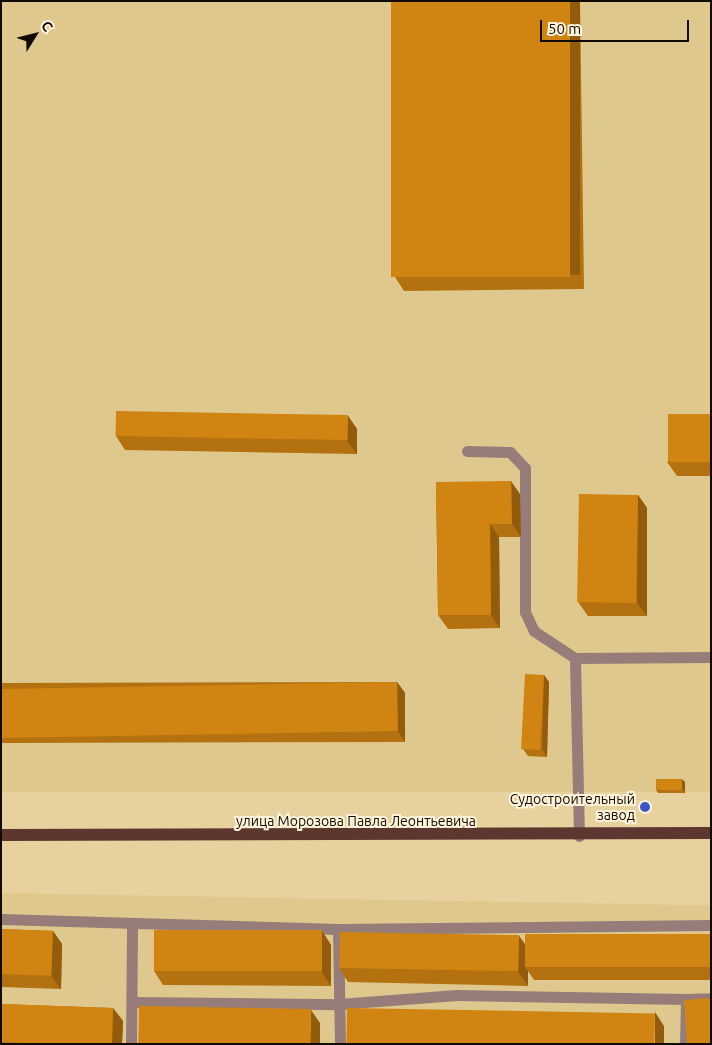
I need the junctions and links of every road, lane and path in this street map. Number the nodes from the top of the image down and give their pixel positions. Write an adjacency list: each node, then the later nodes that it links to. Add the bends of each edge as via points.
1 (467, 451): 3 (lane, via 510,452 525,468 524,612 534,631)
2 (711, 657): 3 (lane)
3 (574, 658): 6 (lane)
4 (711, 833): 6 (main road, улица Морозова Павла Леонтьевича)
5 (1, 835): 6 (main road, улица Морозова Павла Леонтьевича)
6 (579, 836)
7 (1, 919): 8 (lane)
8 (132, 923): 10 (lane); 13 (lane)
9 (711, 925): 10 (lane)
10 (338, 929): 14 (lane)
11 (711, 998): 12 (lane)
12 (686, 999): 14 (lane, via 457,995); 17 (lane)
13 (133, 1002): 14 (lane); 15 (lane)
14 (339, 1004): 16 (lane)
15 (131, 1044)
16 (340, 1044)
17 (685, 1044)

